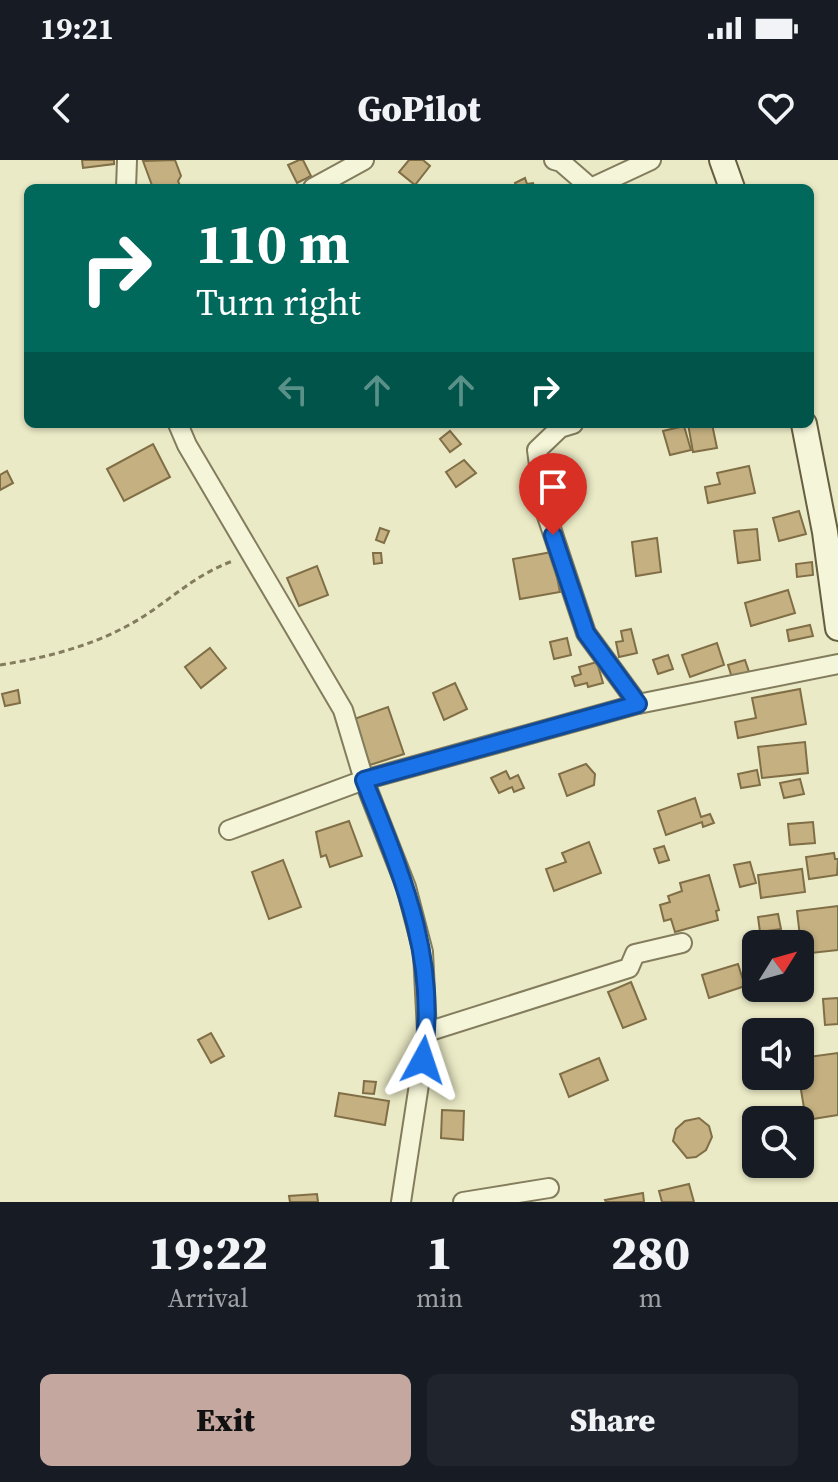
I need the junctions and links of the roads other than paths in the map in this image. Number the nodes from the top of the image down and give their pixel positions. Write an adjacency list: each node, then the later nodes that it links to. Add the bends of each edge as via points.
1 (127, 160): 6 (street)
2 (364, 160): 7 (street)
3 (554, 160): 8 (street)
4 (651, 160): 9 (street)
5 (722, 160): 10 (main road)
6 (126, 184)
7 (320, 184)
8 (586, 184)
9 (600, 184)
10 (731, 184)
11 (180, 428): 17 (street, via 343,710)
12 (560, 428): 16 (street, via 537,450 545,510 586,633)
13 (805, 428): 14 (main road)
14 (838, 628)
15 (838, 664): 16 (street)
16 (638, 704): 17 (street)
17 (364, 780): 18 (street); 20 (street, via 406,887 423,952)
18 (229, 830)
19 (682, 943): 20 (street, via 635,954 629,968)
20 (427, 1032): 22 (street)
21 (549, 1188): 23 (street)
22 (401, 1202)
23 (463, 1202)

